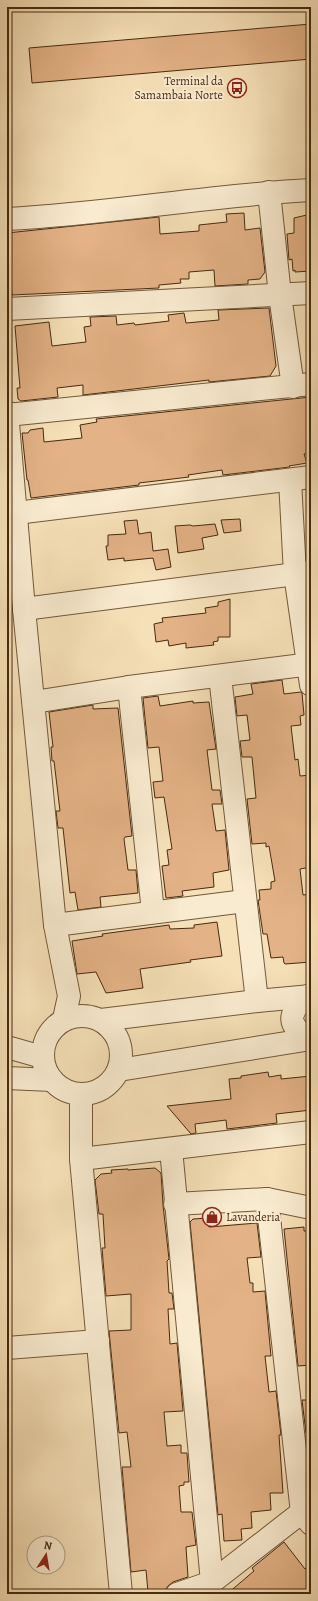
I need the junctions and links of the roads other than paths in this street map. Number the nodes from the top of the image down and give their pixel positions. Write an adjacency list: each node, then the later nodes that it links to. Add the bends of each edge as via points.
1 (311, 190): 2 (street)
2 (269, 192): 3 (street); 5 (street)
3 (7, 220)
4 (311, 293): 5 (street)
5 (280, 295): 6 (street); 7 (street)
6 (7, 309)
7 (302, 386): 8 (street)
8 (7, 413): 10 (street)
9 (301, 479): 10 (street); 11 (street)
10 (16, 513): 12 (street)
11 (303, 573): 12 (street); 13 (street)
12 (24, 609): 16 (street)
13 (310, 671): 14 (street)
14 (220, 676): 15 (street); 17 (street)
15 (129, 687): 16 (street); 18 (street)
16 (34, 702): 19 (street)
17 (245, 900): 18 (street); 21 (street)
18 (153, 912): 19 (street)
19 (56, 925): 22 (street, via 70,996)
20 (310, 996): 21 (street); 23 (street, via 297,1005 292,1018 299,1033)
21 (258, 1000): 22 (street)
22 (83, 1018): 25 (street, via 55,1026 43,1046); 26 (street, via 110,1027 117,1036 122,1059)
23 (311, 1039): 26 (street)
24 (7, 1047): 25 (street)
25 (42, 1057): 28 (street, via 45,1069)
26 (119, 1070): 29 (street, via 110,1083 96,1092)
27 (7, 1078): 28 (street)
28 (52, 1080): 29 (street, via 64,1090)
29 (81, 1094): 32 (street)
30 (311, 1132): 31 (street)
31 (171, 1149): 32 (street); 34 (street)
32 (81, 1159): 36 (street)
33 (267, 1199): 34 (street); 35 (street); 38 (street)
34 (175, 1204): 39 (street)
35 (311, 1208)
36 (98, 1341): 37 (street); 40 (street)
37 (7, 1348)
38 (308, 1514): 39 (street)
39 (212, 1582): 41 (street)
40 (121, 1594)
41 (177, 1594)

